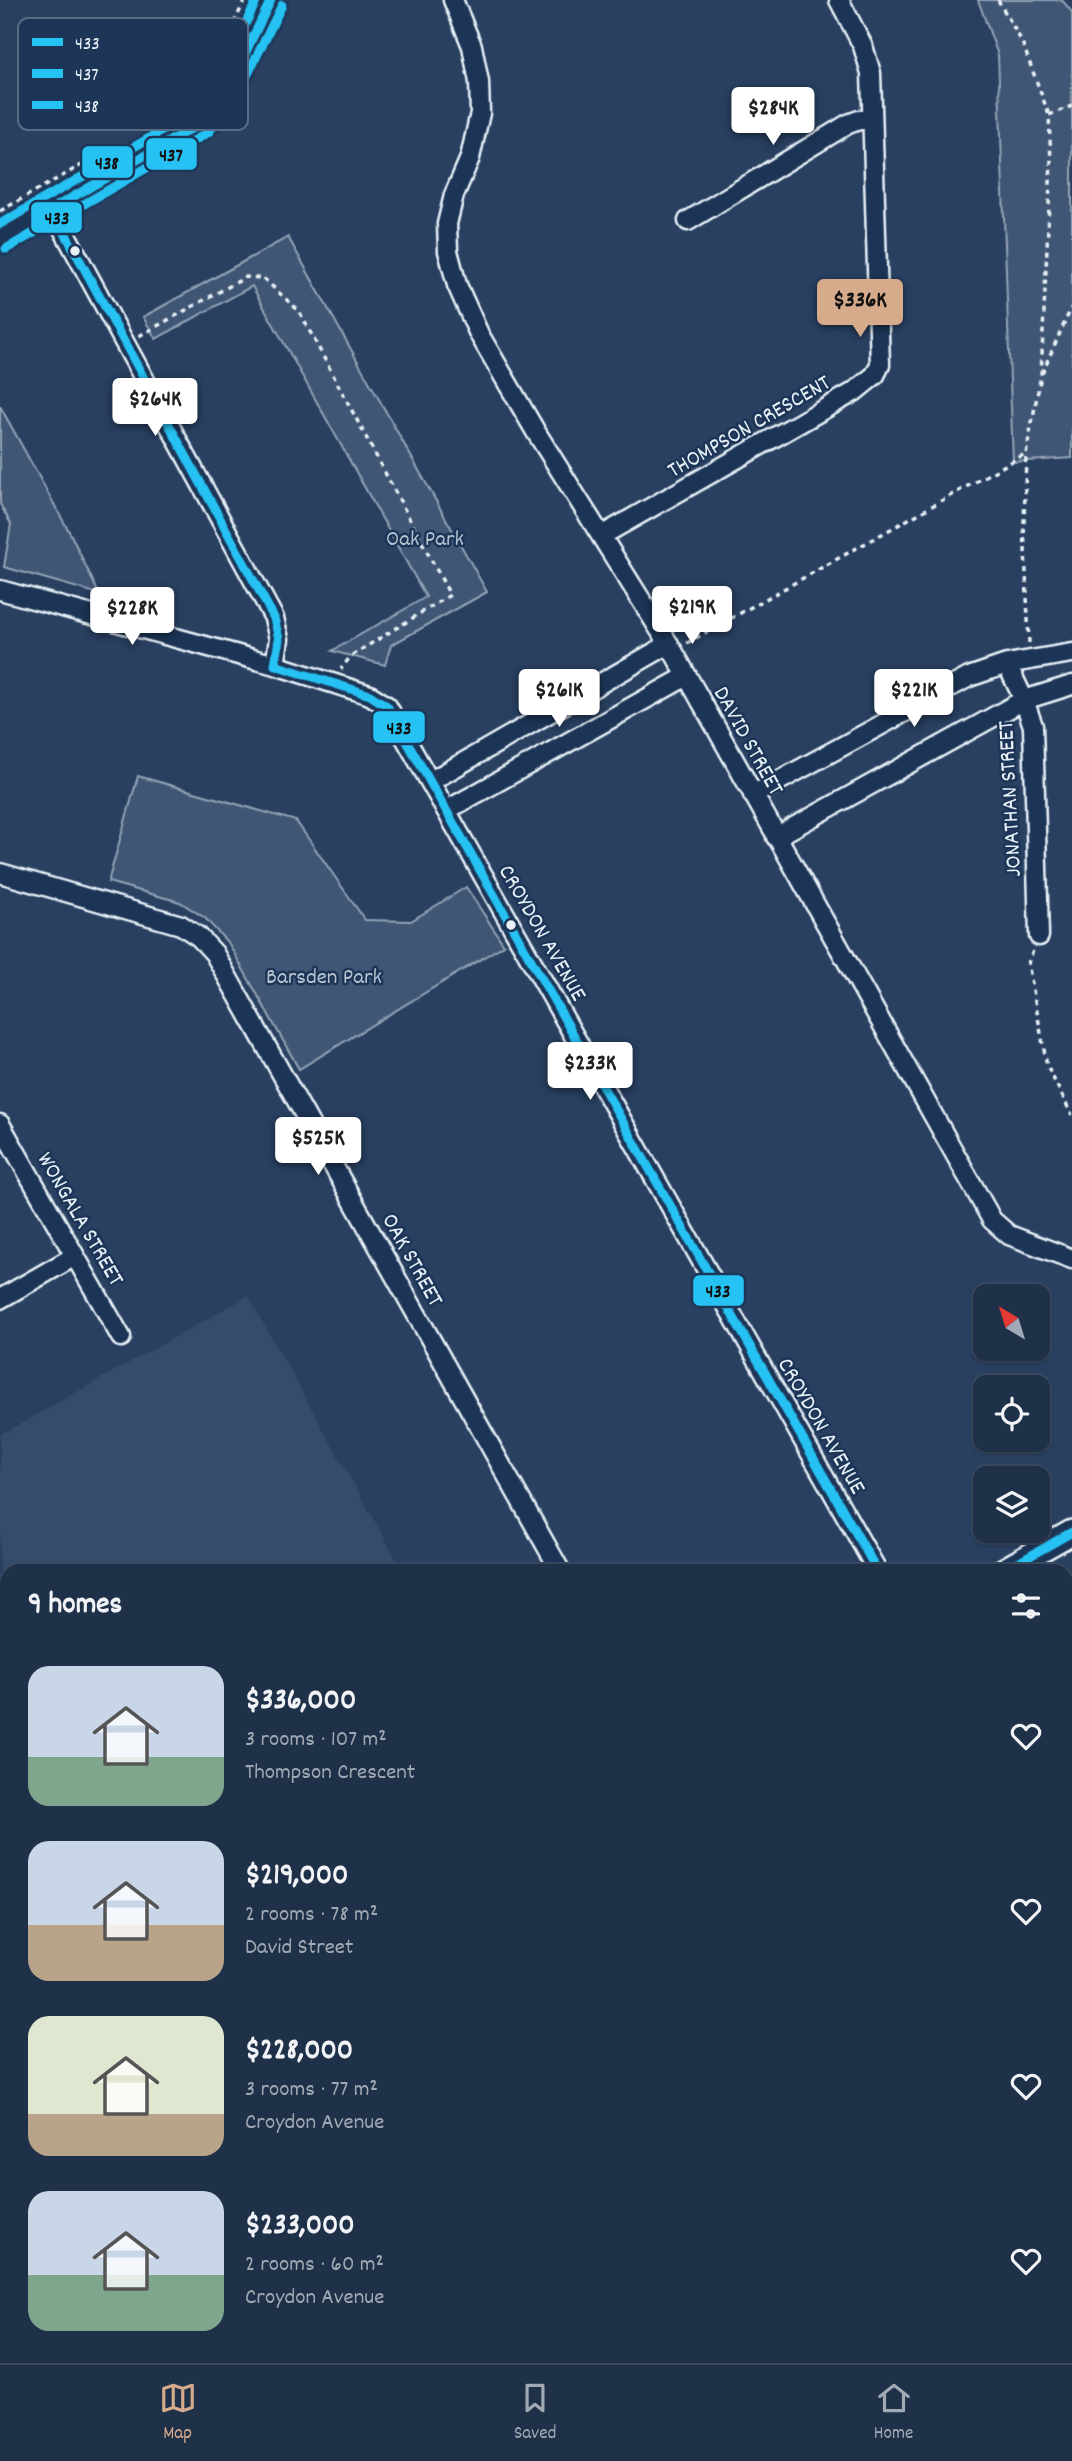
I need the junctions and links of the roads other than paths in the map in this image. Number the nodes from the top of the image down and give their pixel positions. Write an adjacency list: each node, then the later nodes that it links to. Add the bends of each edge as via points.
1 (271, 0): 4 (street)
2 (453, 0): 10 (street, DAVID STREET, via 472,46 480,113 447,224 457,285 479,334)
3 (839, 0): 5 (street, THOMPSON CRESCENT, via 863,46 871,73)
4 (248, 46)
5 (872, 120): 8 (street, via 848,124); 10 (street, THOMPSON CRESCENT, via 880,365 875,375 848,396)
6 (187, 130): 7 (street)
7 (52, 209): 9 (street); 15 (street, via 274,618 279,639)
8 (688, 221)
9 (0, 238)
10 (601, 536): 12 (street, DAVID STREET)
11 (0, 590): 15 (street, CROYDON AVENUE)
12 (671, 648): 16 (street, DAVID STREET); 19 (street)
13 (1072, 653): 14 (street)
14 (1007, 664): 18 (street, JONATHAN STREET); 20 (street, via 969,677)
15 (275, 665): 19 (street, CROYDON AVENUE, via 370,695 387,706)
16 (687, 676): 20 (street, DAVID STREET); 21 (street)
17 (1072, 685): 18 (street)
18 (1024, 700): 22 (street); 24 (street, JONATHAN STREET, via 1033,726)
19 (431, 781): 21 (street, CROYDON AVENUE)
20 (753, 795): 22 (street, DAVID STREET)
21 (447, 810): 32 (street, CROYDON AVENUE)
22 (776, 838): 27 (street, DAVID STREET, via 992,1220 1009,1235)
23 (0, 873): 31 (street, OAK STREET, via 181,925 214,953)
24 (1039, 936)
25 (0, 1124): 26 (street, WONGALA STREET)
26 (75, 1256): 28 (street); 29 (street, WONGALA STREET)
27 (1072, 1259)
28 (0, 1299)
29 (121, 1337)
30 (1072, 1532): 33 (street)
31 (557, 1564)
32 (873, 1564)
33 (1015, 1564)

